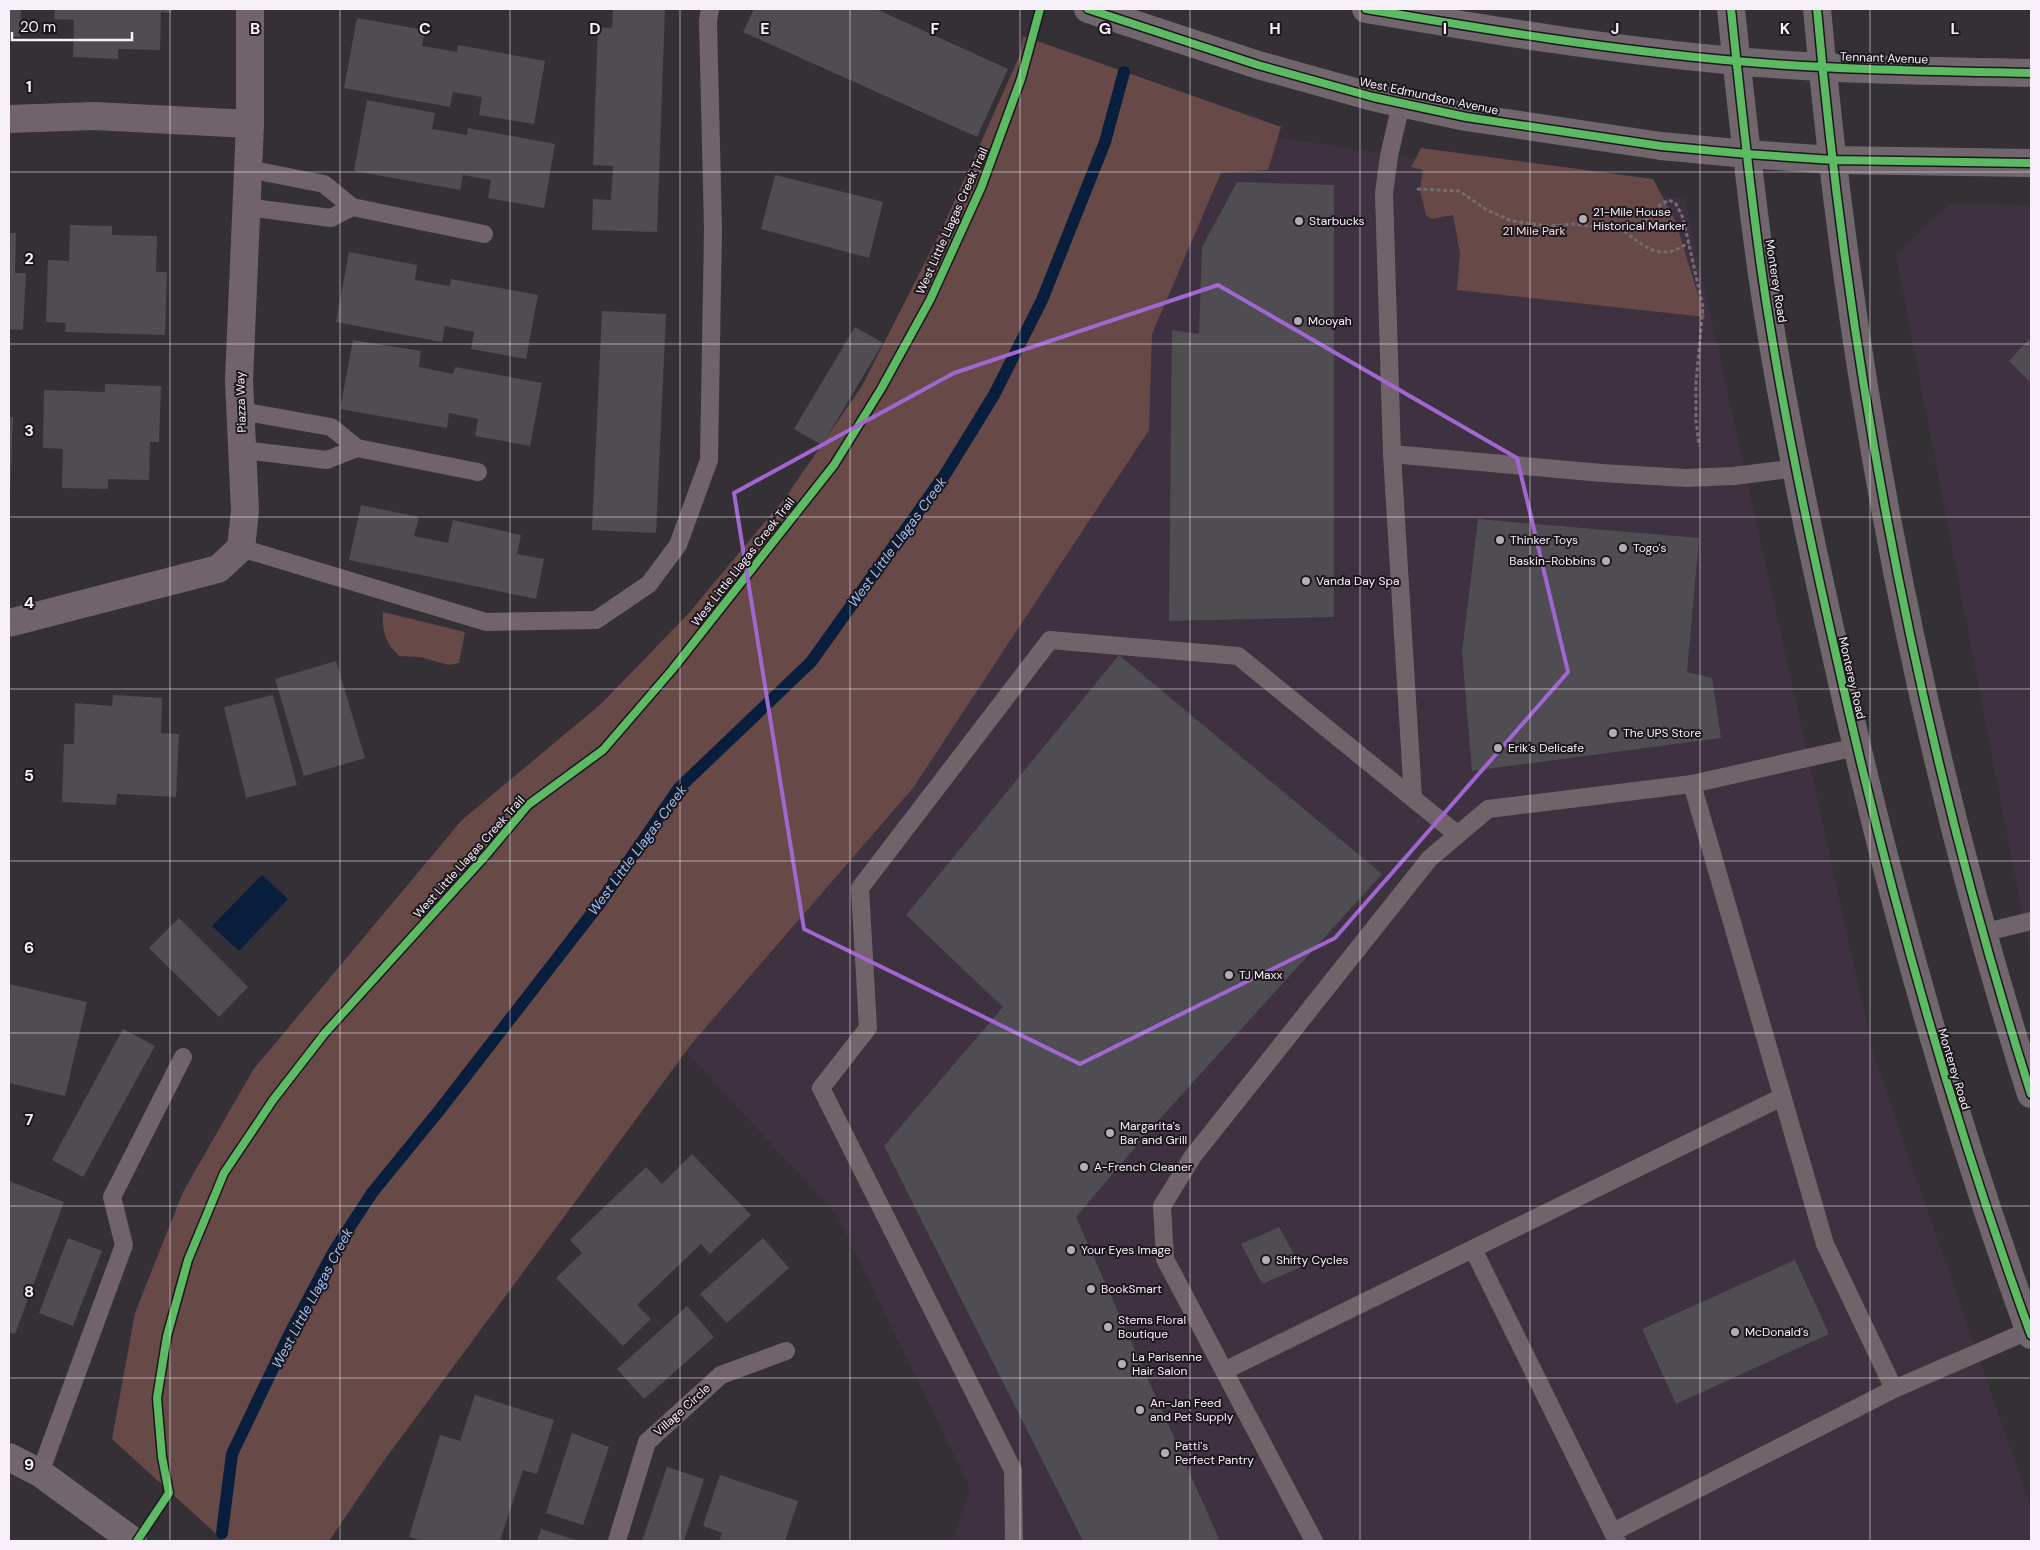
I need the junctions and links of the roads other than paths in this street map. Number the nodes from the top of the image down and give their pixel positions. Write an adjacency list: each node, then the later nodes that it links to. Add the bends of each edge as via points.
1 (250, 9): 12 (street, Piazza Way)
2 (710, 9): 26 (lane, via 713,229 709,460 678,545 649,584 596,620 486,622)
3 (1088, 9): 10 (main road, West Edmundson Avenue, via 1258,65)
4 (1366, 9): 7 (main road, via 1636,51)
5 (1731, 9): 7 (main road, Monterey Road)
6 (1817, 9): 8 (main road)
7 (1737, 61): 8 (main road, Tennant Avenue); 13 (main road, Monterey Road)
8 (1822, 68): 9 (main road, Tennant Avenue); 14 (main road)
9 (2031, 73)
10 (1401, 104): 13 (main road, West Edmundson Avenue, via 1661,146); 23 (lane, via 1384,192)
11 (9, 119): 12 (street, via 94,116)
12 (250, 124): 16 (street, Piazza Way)
13 (1747, 154): 14 (main road); 24 (main road, Monterey Road, via 1762,271)
14 (1833, 160): 15 (main road); 33 (main road, via 1859,354 1898,579 1948,802)
15 (2031, 163)
16 (248, 169): 17 (street, Piazza Way); 18 (lane, via 324,184)
17 (246, 207): 18 (lane, via 331,218); 20 (street, Piazza Way)
18 (352, 207): 19 (lane)
19 (484, 234)
20 (240, 411): 21 (lane, via 331,427); 22 (street, Piazza Way)
21 (357, 448): 22 (lane, via 327,460); 25 (lane)
22 (242, 450): 26 (street, Piazza Way, via 245,511)
23 (1392, 454): 24 (lane, via 1686,478); 30 (lane)
24 (1796, 468): 28 (main road, Monterey Road)
25 (478, 472)
26 (241, 548): 27 (street, via 218,569)
27 (9, 623)
28 (1856, 747): 29 (lane); 38 (main road, Monterey Road, via 1947,1087)
29 (1692, 784): 31 (lane, via 1488,809); 36 (lane)
30 (1413, 798): 31 (lane); 47 (lane, via 1238,656 1050,640 860,888 868,1028 821,1088 1013,1470)
31 (1458, 835): 40 (lane, via 1430,858 1193,1156 1162,1206 1165,1260)
32 (2031, 921): 33 (lane)
33 (1982, 933): 35 (main road)
34 (183, 1056): 43 (lane, via 112,1198 124,1246)
35 (2031, 1094)
36 (1782, 1097): 37 (lane); 41 (lane, via 1825,1244)
37 (1474, 1248): 40 (lane); 44 (lane)
38 (2030, 1333): 41 (lane)
39 (786, 1351): 46 (lane, Village Circle, via 721,1376 647,1442)
40 (1224, 1371): 48 (lane)
41 (1894, 1389): 44 (lane)
42 (9, 1457): 43 (main road)
43 (40, 1474): 45 (main road)
44 (1615, 1537)
45 (133, 1541)
46 (617, 1541)
47 (1014, 1541)
48 (1314, 1541)

